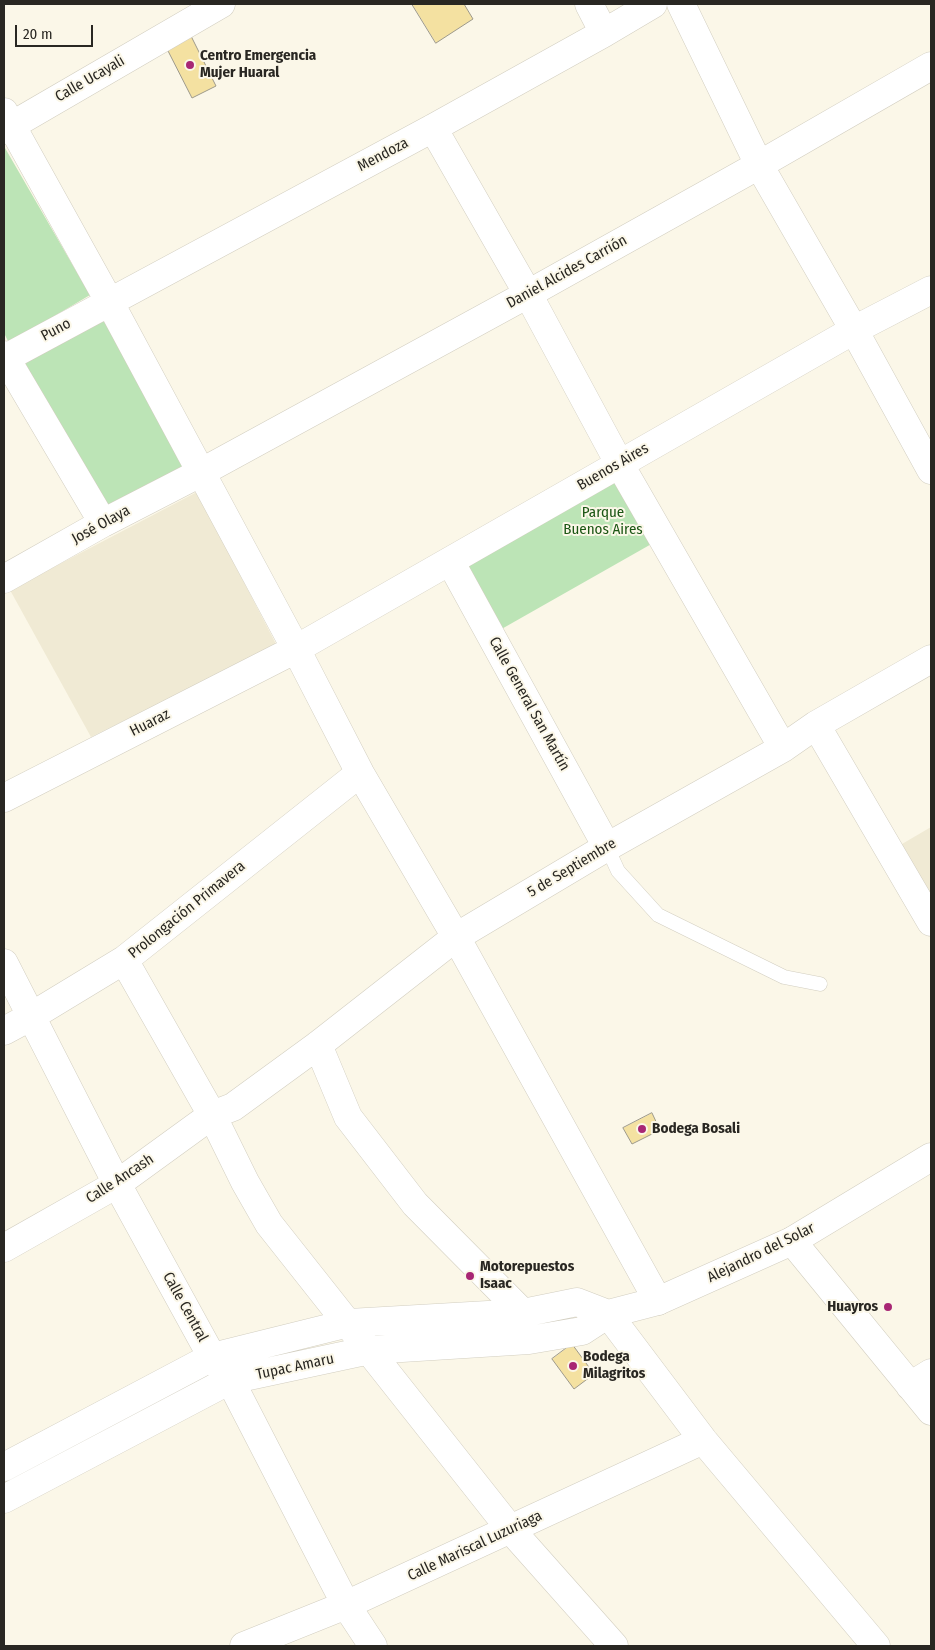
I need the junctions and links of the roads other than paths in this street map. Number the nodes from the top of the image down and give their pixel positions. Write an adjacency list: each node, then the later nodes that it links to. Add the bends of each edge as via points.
1 (220, 4): 7 (street, Calle Ucayali)
2 (589, 4): 5 (street)
3 (680, 4): 9 (street)
4 (645, 6): 5 (street, Mendoza)
5 (604, 34): 8 (street, Mendoza)
6 (931, 66): 9 (street, Daniel Alcides Carrión)
7 (6, 122): 12 (street)
8 (433, 128): 11 (street); 12 (street, Mendoza)
9 (759, 166): 11 (street, Daniel Alcides Carrión); 13 (street)
10 (931, 290): 13 (street, Buenos Aires)
11 (528, 294): 15 (street); 17 (street, Daniel Alcides Carrión)
12 (109, 302): 14 (street, Puno); 17 (street)
13 (854, 330): 15 (street, Buenos Aires); 16 (street)
14 (4, 357): 18 (street)
15 (620, 463): 19 (street, Buenos Aires); 24 (street)
16 (931, 470)
17 (200, 473): 18 (street, José Olaya); 21 (street)
18 (102, 523): 20 (street, José Olaya)
19 (450, 561): 21 (street, Buenos Aires); 27 (street, Calle General San Martín)
20 (4, 580)
21 (296, 649): 25 (street); 26 (street, Huaraz)
22 (931, 659): 23 (street, 5 de Septiembre)
23 (816, 724): 24 (street, 5 de Septiembre); 28 (street)
24 (783, 748): 27 (street, 5 de Septiembre)
25 (360, 774): 29 (street); 30 (street, Prolongación Primavera)
26 (4, 798)
27 (607, 847): 29 (street, 5 de Septiembre); 32 (lane, via 618,871 658,915 784,977)
28 (931, 922)
29 (456, 937): 35 (street, 5 de Septiembre); 41 (street)
30 (124, 960): 33 (street, Prolongación Primavera); 36 (street)
31 (4, 963): 33 (street, Calle Central)
32 (820, 984)
33 (30, 1017): 34 (street, Prolongación Primavera); 38 (street, Calle Central)
34 (4, 1031)
35 (318, 1045): 36 (street, 5 de Septiembre); 42 (street, via 348,1117 409,1197)
36 (222, 1111): 38 (street, Calle Ancash); 44 (street, via 245,1182 270,1224)
37 (931, 1157): 39 (street, Alejandro del Solar)
38 (117, 1184): 40 (street, Calle Ancash); 46 (street, Calle Central)
39 (792, 1241): 41 (street, Alejandro del Solar); 48 (street)
40 (4, 1248)
41 (658, 1301): 43 (street, Alejandro del Solar)
42 (523, 1313): 43 (street, via 577,1302); 44 (street)
43 (608, 1314): 45 (street, Tupac Amaru, via 582,1331 529,1340); 50 (street)
44 (349, 1323): 45 (street); 46 (street)
45 (370, 1350): 47 (street, Tupac Amaru); 53 (street)
46 (212, 1357): 47 (street, Calle Central); 51 (street)
47 (230, 1380): 52 (street, Tupac Amaru); 54 (street, Calle Central)
48 (920, 1380): 49 (street)
49 (931, 1411)
50 (703, 1440): 53 (street, Calle Mariscal Luzuriaga); 58 (street)
51 (4, 1467)
52 (4, 1499)
53 (511, 1530): 54 (street, Calle Mariscal Luzuriaga); 57 (street)
54 (346, 1605): 55 (street, Calle Mariscal Luzuriaga); 56 (street, Calle Central)
55 (244, 1646)
56 (373, 1646)
57 (614, 1646)
58 (876, 1646)

